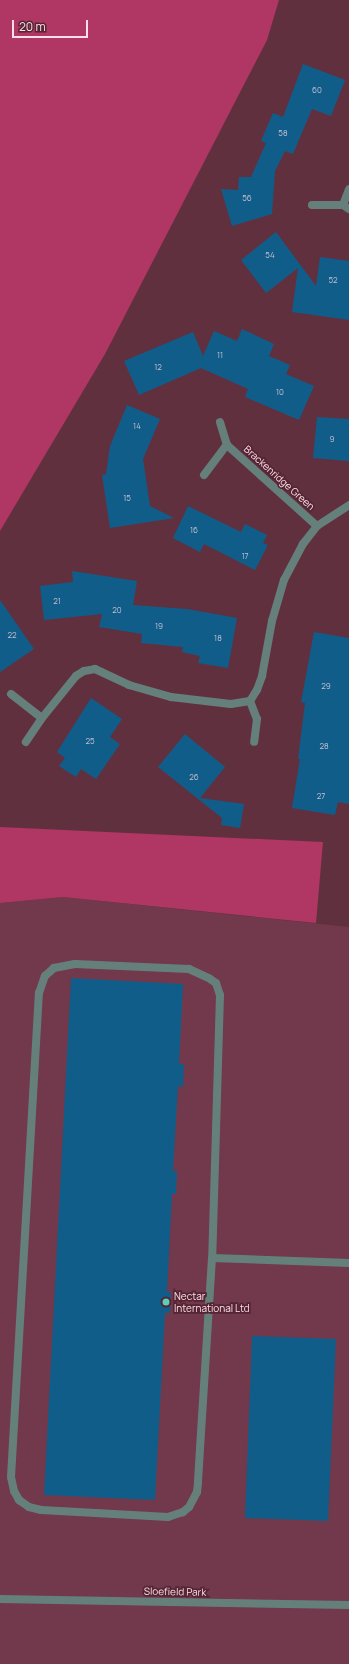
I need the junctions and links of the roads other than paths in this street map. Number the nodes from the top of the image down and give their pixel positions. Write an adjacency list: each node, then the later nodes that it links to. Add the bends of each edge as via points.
1 (349, 189): 3 (street)
2 (312, 205): 3 (street)
3 (346, 207)
4 (220, 422): 5 (street)
5 (227, 445): 6 (street); 8 (street, Brackenridge Green)
6 (204, 474)
7 (349, 505): 8 (street)
8 (317, 526): 10 (street, via 303,544 284,580 272,621 262,676)
9 (12, 694): 11 (street)
10 (250, 701): 11 (street, via 231,704 170,697 129,684 95,669 76,676); 13 (street, via 256,719)
11 (42, 718): 12 (street)
12 (26, 742)
13 (254, 742)
14 (212, 1258): 14 (street, via 198,1483 197,1492 189,1507 176,1515 160,1517 41,1510 29,1507 19,1500 11,1477 39,993 45,976 54,968 75,964 189,969 210,979 219,989 221,1010); 15 (street)
15 (349, 1262)
16 (0, 1599): 17 (street, Sloefield Park)
17 (349, 1605)

